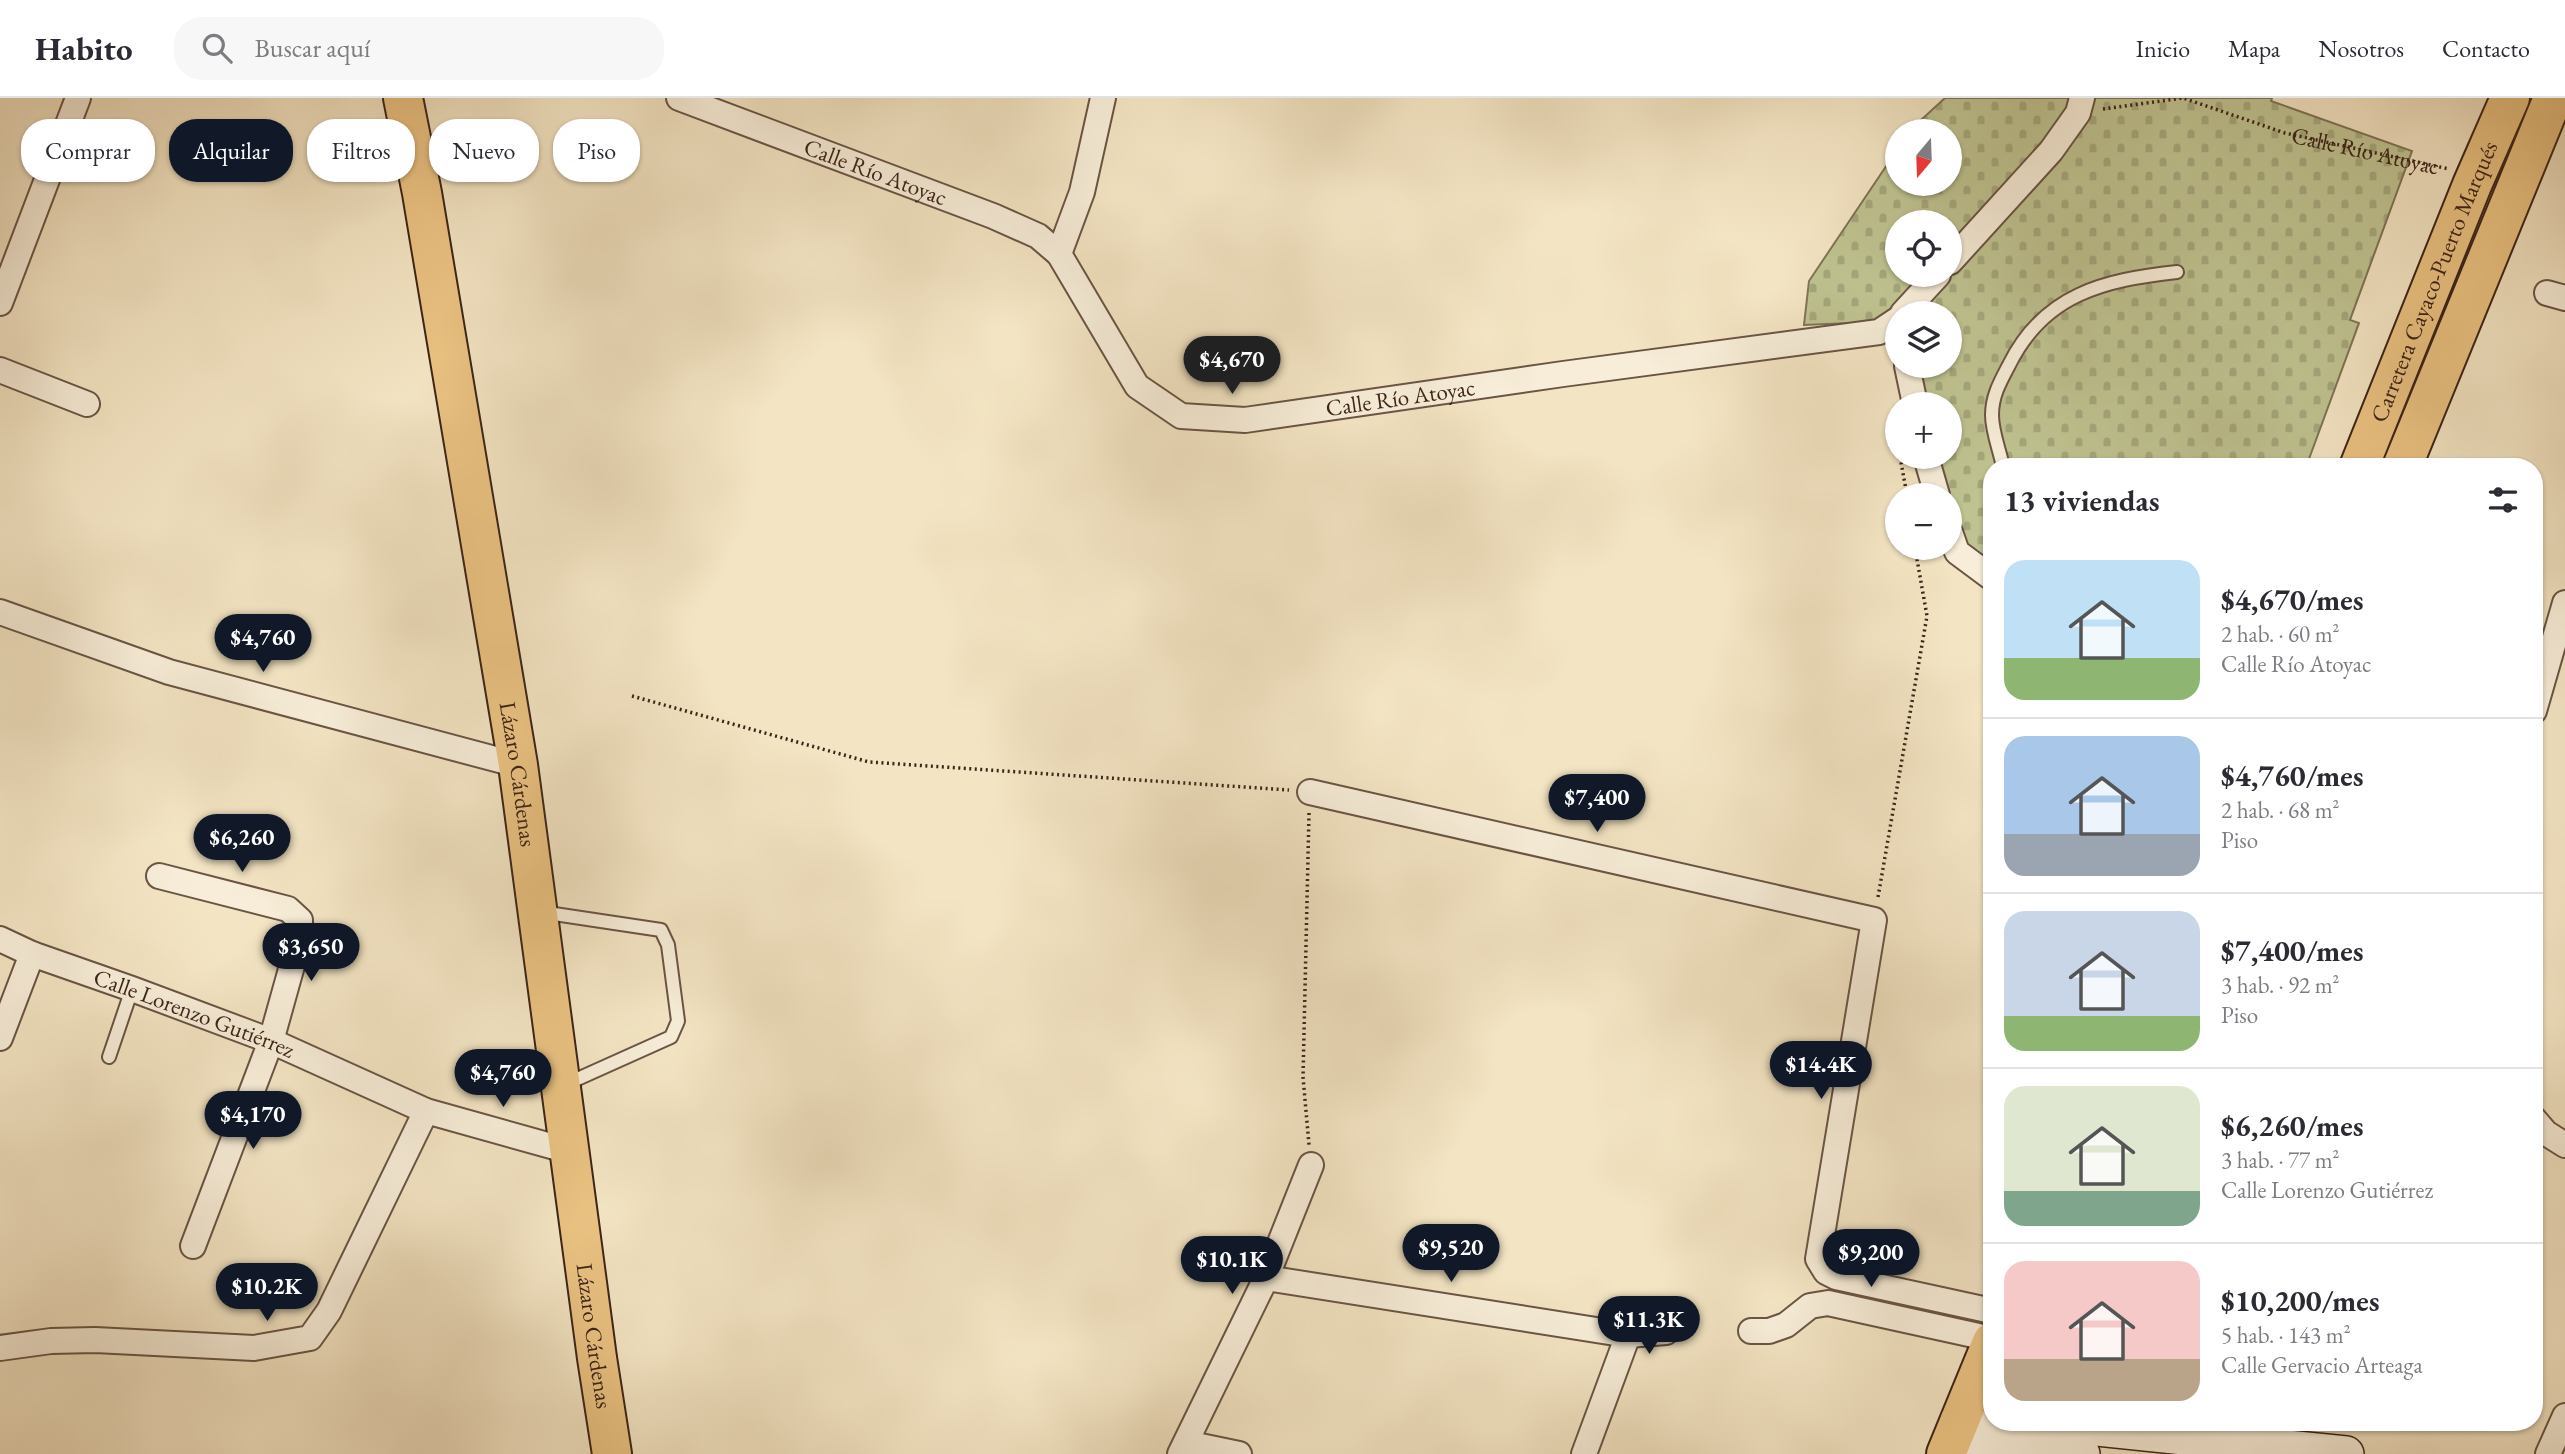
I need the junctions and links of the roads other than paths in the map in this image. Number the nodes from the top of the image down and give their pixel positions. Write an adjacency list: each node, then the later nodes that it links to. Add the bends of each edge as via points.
1 (78, 98): 13 (street)
2 (403, 98): 25 (main road, Lázaro Cárdenas)
3 (679, 98): 9 (street, Calle Río Atoyac, via 993,216 1038,236)
4 (1103, 98): 9 (street, via 1082,192)
5 (2510, 98): 18 (main road, Carretera Cayaco-Puerto Marqués)
6 (2553, 98): 19 (main road, Carretera Cayaco-Puerto Marqués)
7 (2080, 105): 8 (street, via 2051,151)
8 (1962, 249)
9 (1059, 254): 14 (street, Calle Río Atoyac, via 1137,386 1181,416 1245,420)
10 (2177, 272): 17 (lane, via 2126,278 2075,295 2040,320 2019,345 1994,395 1992,418)
11 (1928, 287): 12 (street, Calle Río Atoyac)
12 (1916, 301)
13 (0, 303)
14 (1885, 329)
15 (0, 370): 16 (street)
16 (87, 404)
17 (2001, 458)
18 (2363, 458)
19 (2406, 458)
20 (1962, 556): 21 (street)
21 (1983, 571)
22 (2565, 603): 24 (street)
23 (0, 612): 25 (street, via 170,672)
24 (2543, 661)
25 (518, 765): 28 (main road, Lázaro Cárdenas)
26 (1310, 792): 43 (street, via 1874,920 1818,1259 1826,1272 1836,1277)
27 (159, 877): 33 (street, via 288,909 300,919 300,937)
28 (537, 912): 35 (main road, Lázaro Cárdenas); 35 (lane, via 661,930 668,945 678,1021 671,1037)
29 (0, 939): 30 (street, Calle Lorenzo Gutiérrez)
30 (32, 954): 31 (street, Calle Lorenzo Gutiérrez); 32 (street)
31 (132, 989): 33 (street, Calle Lorenzo Gutiérrez); 34 (lane)
32 (0, 1038)
33 (271, 1041): 36 (street, Calle Lorenzo Gutiérrez); 41 (street)
34 (109, 1057)
35 (560, 1087): 39 (main road, Lázaro Cárdenas)
36 (426, 1111): 39 (street, Calle Lorenzo Gutiérrez); 48 (street, via 310,1339 254,1348 95,1340)
37 (2543, 1130): 38 (street)
38 (2565, 1144)
39 (569, 1151): 55 (main road, Lázaro Cárdenas)
40 (1311, 1165): 42 (street)
41 (193, 1245)
42 (1266, 1278): 46 (street); 54 (street)
43 (1983, 1309)
44 (1751, 1331): 47 (street, via 1786,1325 1810,1306 1828,1303)
45 (1666, 1332): 46 (street)
46 (1628, 1335): 57 (street)
47 (1983, 1338)
48 (0, 1348)
49 (1983, 1375): 53 (main road)
50 (2565, 1416): 60 (street)
51 (1990, 1431): 53 (main road)
52 (2126, 1431): 59 (main road)
53 (1968, 1434): 58 (main road)
54 (1183, 1448): 56 (street)
55 (612, 1454)
56 (1239, 1454)
57 (1584, 1454)
58 (2082, 1454)
59 (2346, 1454)
60 (2548, 1454)

